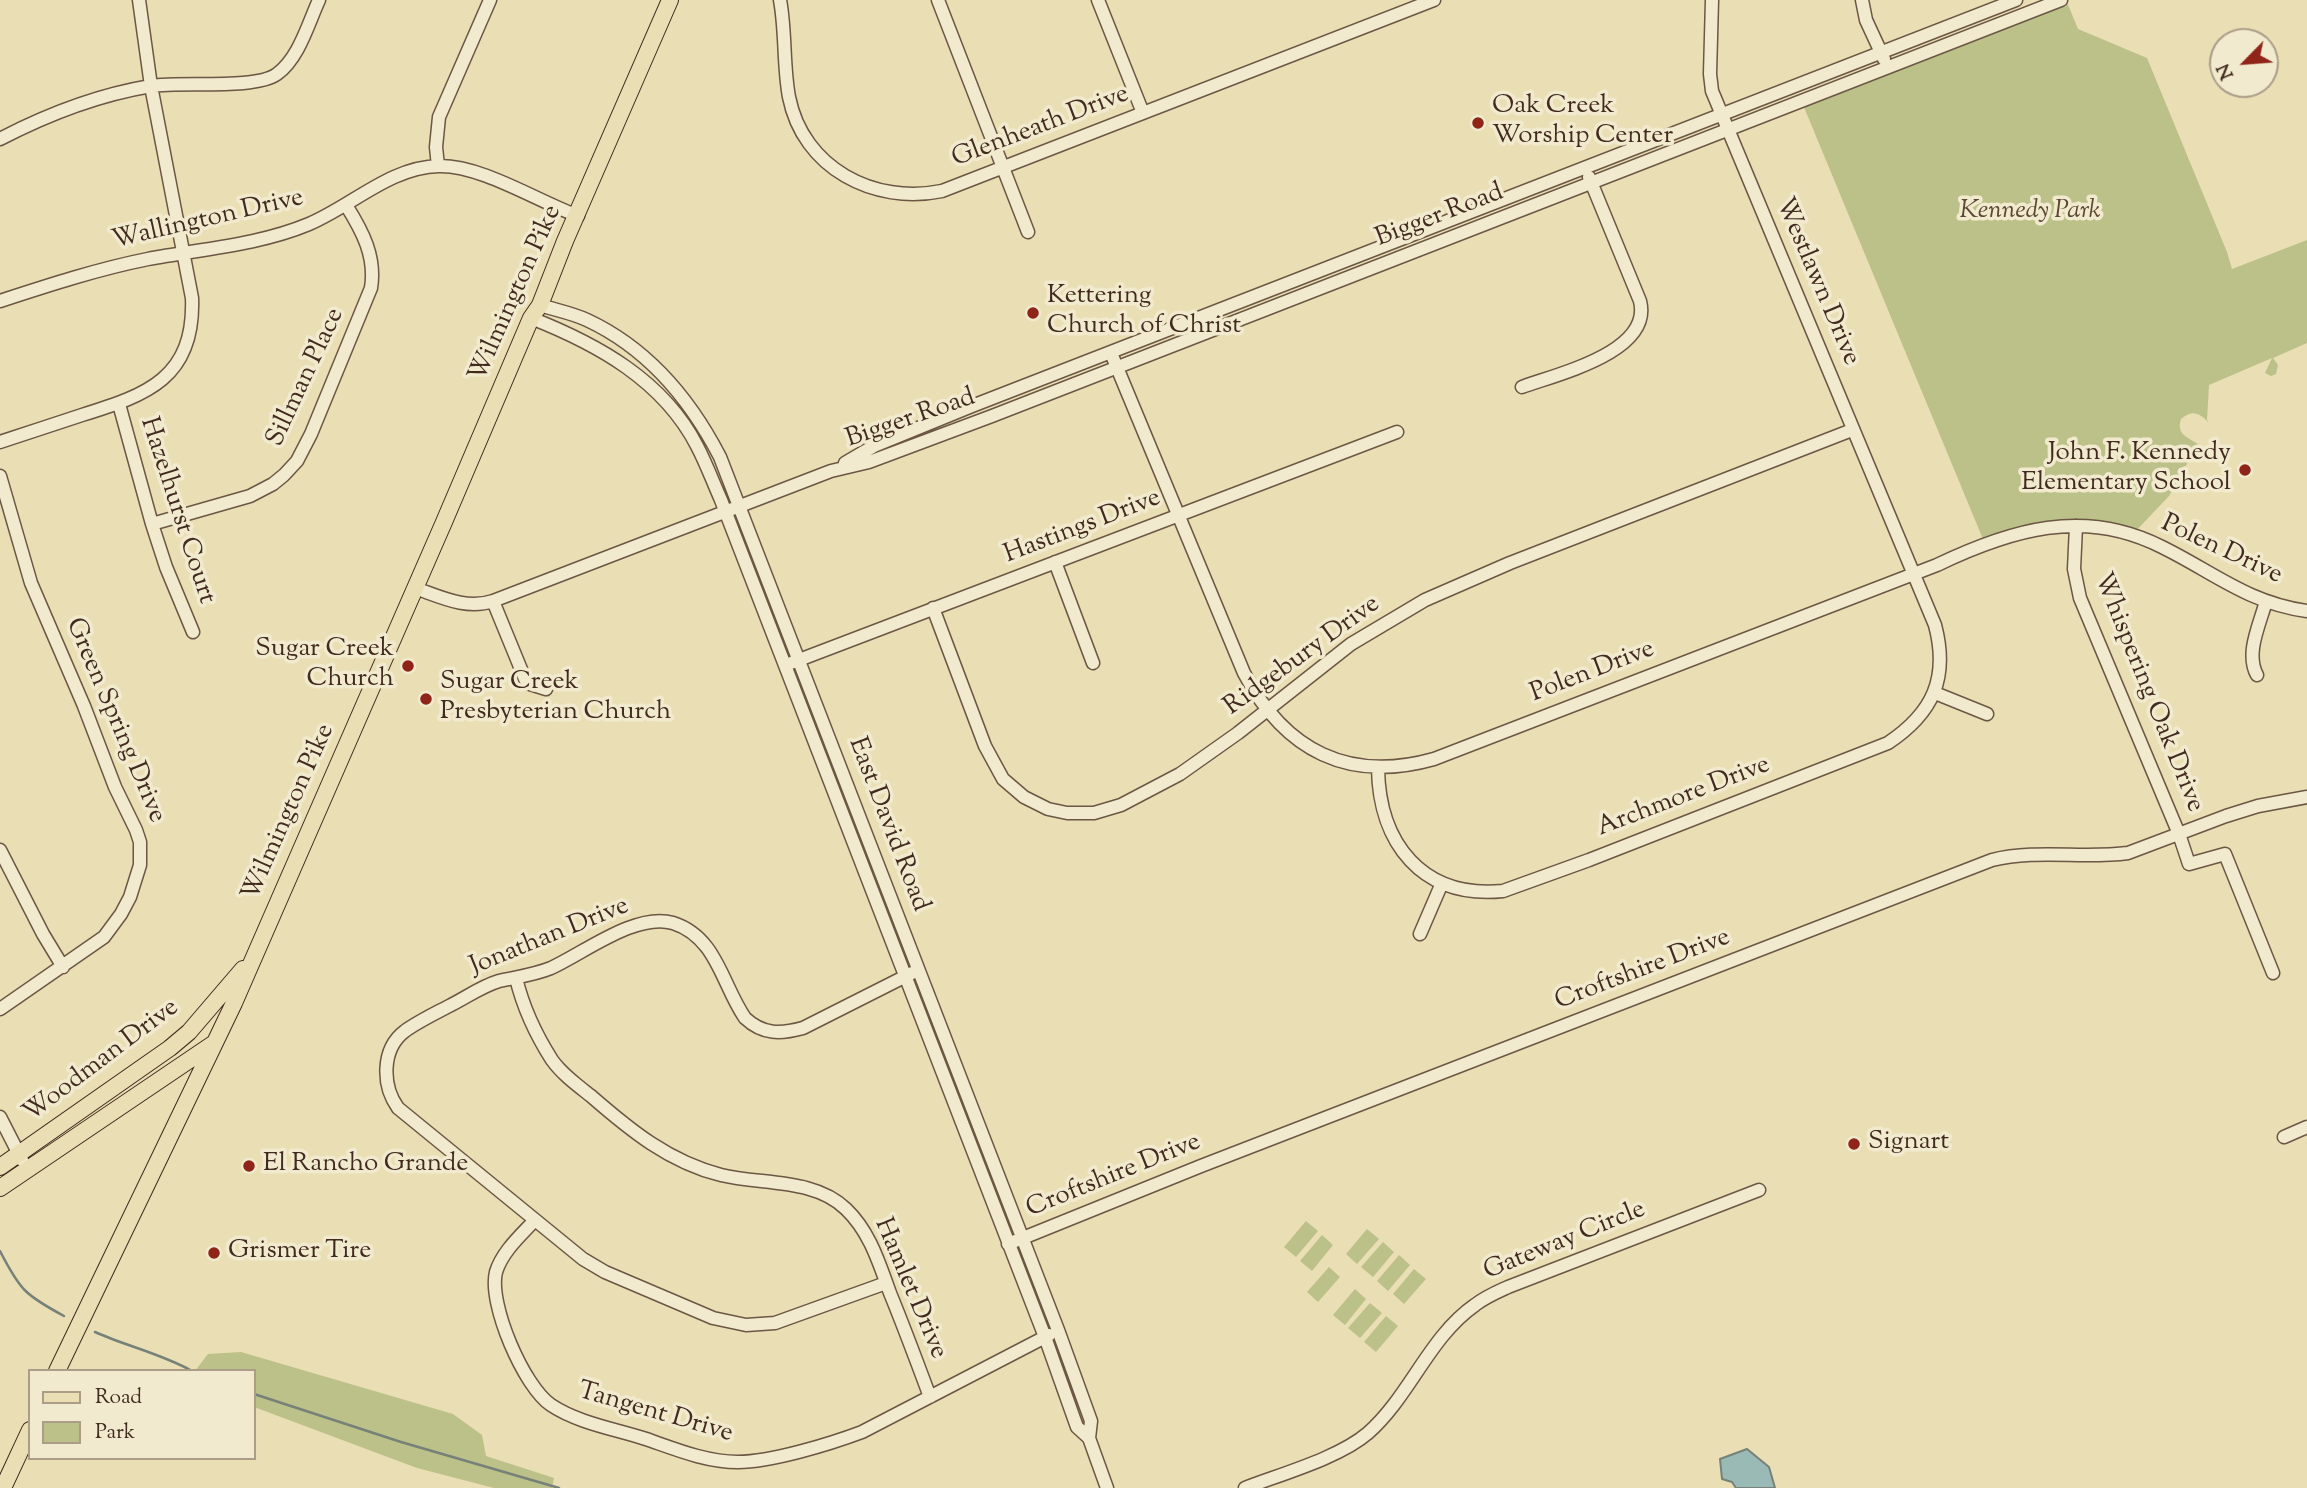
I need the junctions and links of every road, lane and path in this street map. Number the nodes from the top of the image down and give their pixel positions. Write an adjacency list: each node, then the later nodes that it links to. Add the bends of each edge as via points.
1 (139, 0): 16 (street)
2 (319, 0): 16 (street, via 294,55 278,74 253,82)
3 (490, 0): 21 (street, via 439,117)
4 (670, 0): 26 (main road, Wilmington Pike)
5 (780, 0): 22 (street, Glenheath Drive, via 792,110 808,142 838,172 880,192 914,195 942,191)
6 (938, 0): 22 (street)
7 (1098, 0): 17 (street)
8 (1434, 0): 17 (street, Glenheath Drive)
9 (1712, 0): 18 (street, Westlawn Drive, via 1710,74)
10 (1863, 0): 14 (street, via 1866,20)
11 (2017, 0): 13 (street); 14 (street, Bigger Road)
12 (2061, 0): 13 (street, Bigger Road)
13 (2024, 15): 15 (street, Bigger Road)
14 (1881, 52): 15 (street); 18 (street, Bigger Road)
15 (1887, 66): 19 (street, Bigger Road)
16 (151, 86): 20 (street, via 58,111); 28 (street)
17 (1143, 113): 22 (street, Glenheath Drive)
18 (1722, 114): 19 (street, Westlawn Drive); 23 (street, Bigger Road)
19 (1727, 128): 24 (street, Bigger Road); 35 (street, Westlawn Drive)
20 (0, 139)
21 (438, 166): 25 (street, Wallington Drive, via 402,174); 26 (street, Wallington Drive, via 472,171)
22 (1004, 167): 27 (street)
23 (1584, 168): 24 (street); 31 (street, Bigger Road)
24 (1591, 183): 32 (street, Bigger Road); 33 (street, via 1640,300 1640,321 1613,351)
25 (346, 205): 28 (street, Wallington Drive, via 293,230); 43 (street, Sillman Place, via 370,253 372,288 297,461 262,491)
26 (578, 216): 30 (main road, Wilmington Pike)
27 (1028, 232)
28 (183, 253): 29 (street, Wallington Drive, via 91,272); 34 (street, via 192,312 182,353 167,376)
29 (0, 301)
30 (535, 312): 40 (street, East David Road, via 586,320 645,357 677,390 708,434); 41 (street, East David Road, via 621,362 656,391 696,444); 47 (main road, Wilmington Pike)
31 (1111, 353): 32 (street, Polen Drive); 38 (street, Bigger Road, via 874,446)
32 (1116, 367): 38 (street, Bigger Road, via 869,462); 42 (street, Polen Drive)
33 (1522, 387)
34 (119, 404): 37 (street); 43 (street, Hazelhurst Court)
35 (1852, 430): 46 (street, Westlawn Drive); 59 (street, Ridgebury Drive, via 1425,600 1351,644)
36 (1397, 432): 42 (street, Hastings Drive)
37 (0, 442)
38 (834, 470): 40 (street, Bigger Road)
39 (0, 477): 68 (street, Green Spring Drive, via 32,583 140,842 141,865 121,914 104,937)
40 (739, 506): 41 (street, Bigger Road); 53 (street, East David Road)
41 (725, 510): 48 (street, Bigger Road); 55 (street, East David Road)
42 (1178, 516): 45 (street, Hastings Drive); 59 (street, Polen Drive, via 1244,673)
43 (152, 524): 52 (street, Hazelhurst Court)
44 (2076, 526): 46 (street, Polen Drive, via 2009,534); 49 (street, Polen Drive, via 2142,538 2236,590); 63 (street, Whispering Oak Drive, via 2074,569 2080,598)
45 (1055, 562): 50 (street, Hastings Drive); 54 (street)
46 (1914, 573): 58 (street, Archmore Drive, via 1938,638 1940,667); 61 (street, Polen Drive, via 1434,760)
47 (415, 588): 48 (street, Bigger Road, via 464,604); 67 (main road, Wilmington Pike)
48 (493, 601): 57 (street, via 525,679)
49 (2266, 601): 51 (street, Polen Drive); 56 (street, via 2252,653)
50 (933, 608): 53 (street, Hastings Drive); 59 (street, Ridgebury Drive, via 997,770 1024,797 1048,809 1081,814 1121,805 1180,774)
51 (2307, 611)
52 (192, 632)
53 (799, 660): 55 (street, Hastings Drive); 69 (street, East David Road)
54 (1093, 663)
55 (784, 666): 71 (street, East David Road)
56 (2256, 676)
57 (546, 690)
58 (1935, 693): 60 (street); 65 (street, Archmore Drive, via 1911,726 1888,743 1577,865 1503,891 1466,890)
59 (1266, 710): 61 (street, Polen Drive, via 1306,745 1346,762)
60 (1987, 714)
61 (1378, 768): 65 (street, Archmore Drive, via 1381,806 1391,835 1419,868)
62 (2307, 797): 63 (street, Croftshire Drive, via 2258,806)
63 (2179, 834): 70 (street, Whispering Oak Drive, via 2189,864 2225,854); 88 (street, Croftshire Drive, via 2128,853 2022,854 1992,860)
64 (0, 850): 68 (street)
65 (1442, 883): 66 (street)
66 (1420, 934)
67 (254, 957): 74 (main road, Wilmington Pike); 75 (main road, Woodman Drive)
68 (63, 967): 73 (street, Green Spring Drive)
69 (919, 970): 71 (street, Jonathan Drive); 88 (street, East David Road)
70 (2273, 973)
71 (905, 977): 72 (street, Jonathan Drive, via 803,1028 766,1031 745,1018 714,957 697,936 674,923 654,921 622,931 550,968); 89 (street, East David Road)
72 (516, 978): 87 (street, Jonathan Drive, via 486,986 404,1032 390,1051 387,1084 398,1108); 90 (street, Hamlet Drive, via 525,1009 553,1060 634,1133 706,1170 806,1188 835,1200 864,1230)
73 (0, 1009)
74 (214, 1044): 76 (main road, Woodman Drive); 93 (main road, Wilmington Pike)
75 (168, 1050): 76 (main road); 78 (main road, Woodman Drive)
76 (179, 1067): 80 (main road, Woodman Drive)
77 (0, 1118): 82 (street)
78 (69, 1120): 80 (main road); 82 (main road, Woodman Drive)
79 (2307, 1127): 81 (street)
80 (79, 1136): 84 (main road, Woodman Drive)
81 (2284, 1137)
82 (19, 1154): 83 (main road, Woodman Drive); 84 (street)
83 (0, 1167)
84 (28, 1169): 85 (main road, Woodman Drive)
85 (0, 1188)
86 (1759, 1190): 99 (street, Gateway Circle, via 1518,1283 1476,1304 1448,1330 1367,1433 1338,1452)
87 (534, 1221): 90 (street, via 605,1272 725,1322 775,1323); 94 (street, Tangent Drive, via 501,1261 495,1297 520,1366 533,1387 545,1401 570,1415 696,1455 738,1462 841,1440)
88 (1023, 1238): 89 (street, Croftshire Drive); 91 (street, East David Road)
89 (1008, 1244): 92 (street, East David Road)
90 (886, 1283): 94 (street, Hamlet Drive)
91 (1058, 1330): 92 (street, Tangent Drive); 96 (street, East David Road, via 1091,1421)
92 (1045, 1337): 94 (street, Tangent Drive); 96 (street, East David Road, via 1077,1427)
93 (58, 1369)
94 (930, 1397)
95 (28, 1434): 97 (main road)
96 (1089, 1438): 98 (street, East David Road)
97 (3, 1488)
98 (1107, 1488)
99 (1245, 1488)

